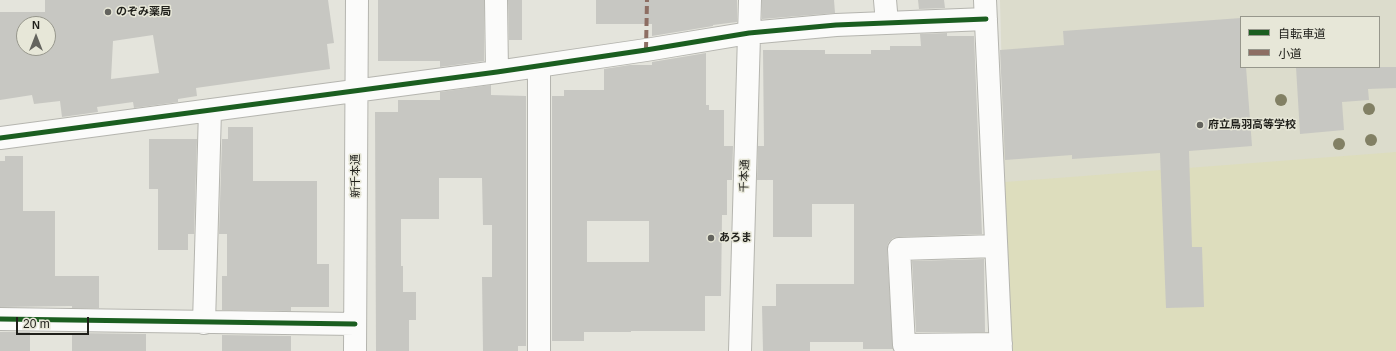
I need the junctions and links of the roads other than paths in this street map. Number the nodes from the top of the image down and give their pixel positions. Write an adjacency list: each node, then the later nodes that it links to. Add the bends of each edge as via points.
1 (357, 0): 10 (street, 新千本通)
2 (496, 0): 9 (street)
3 (750, 0): 7 (street, 千本通)
4 (885, 0): 6 (street)
5 (985, 9): 6 (street); 13 (street)
6 (887, 23): 7 (street)
7 (749, 33): 8 (street); 20 (street, 千本通)
8 (539, 66): 9 (street); 19 (street)
9 (497, 72): 10 (street)
10 (356, 91): 11 (street); 16 (street, 新千本通)
11 (210, 110): 12 (street); 15 (street)
12 (0, 138)
13 (996, 246): 17 (street); 17 (street, via 899,249 904,345)
14 (0, 318): 15 (street)
15 (204, 323): 16 (street)
16 (355, 324): 18 (street, 新千本通)
17 (1001, 348)
18 (355, 351)
19 (539, 351)
20 (740, 351)

